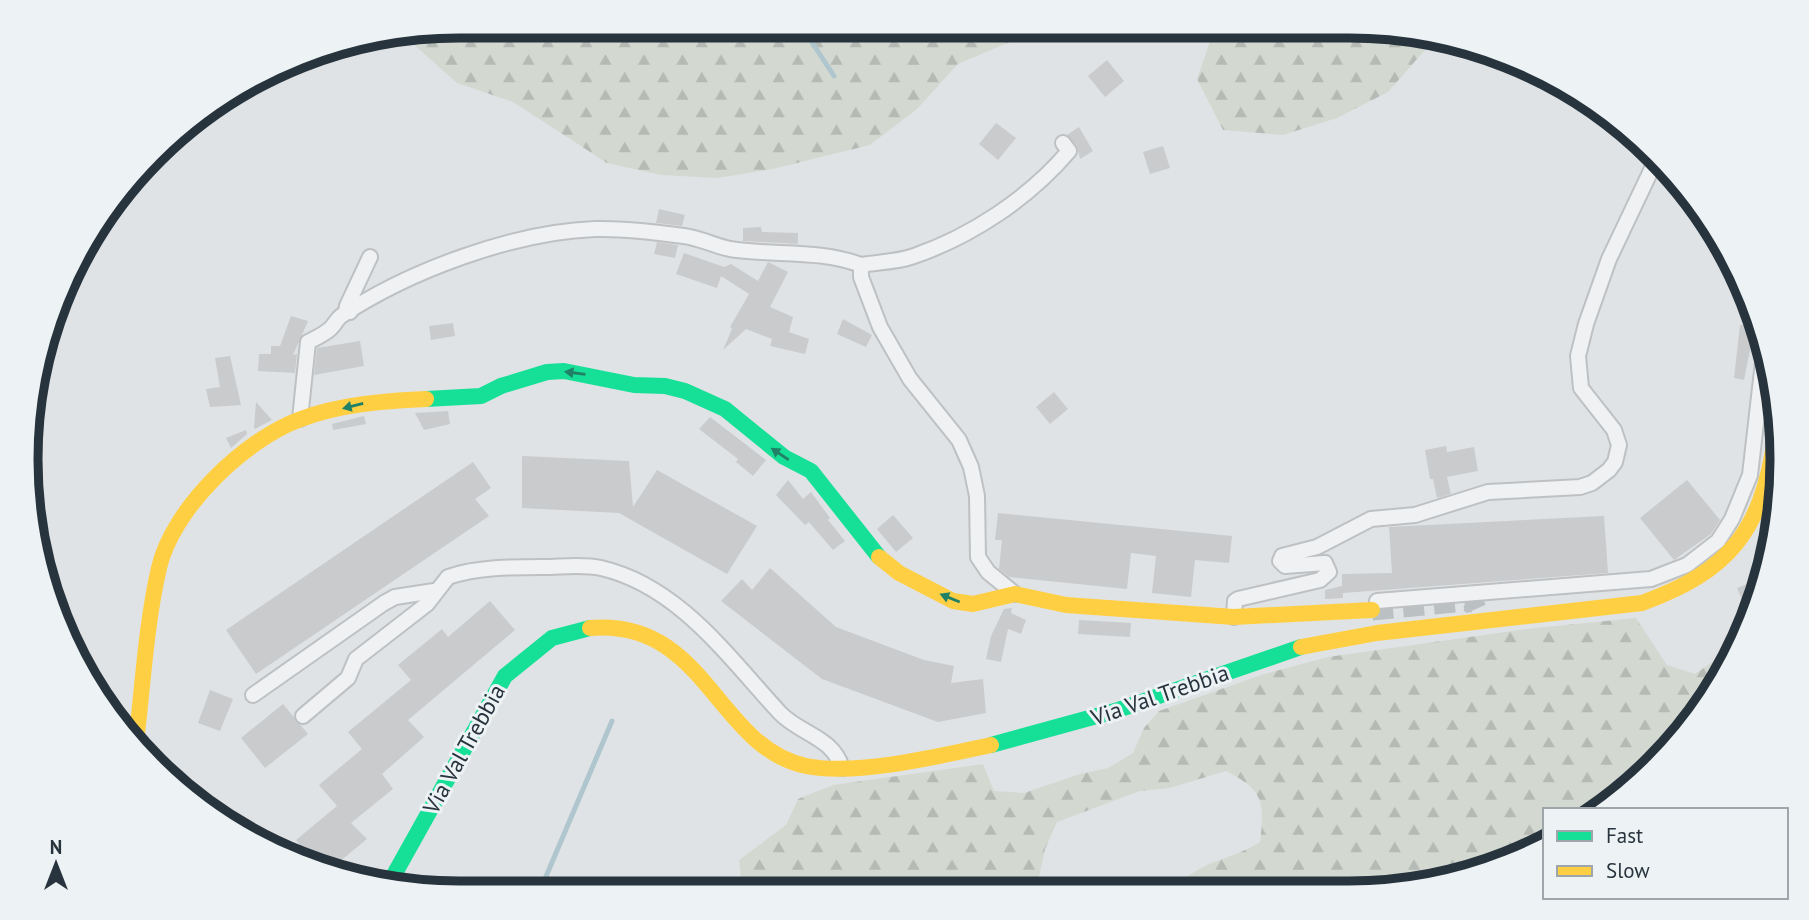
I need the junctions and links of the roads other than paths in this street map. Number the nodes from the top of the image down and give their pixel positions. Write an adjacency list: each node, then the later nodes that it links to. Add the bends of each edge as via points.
1 (1063, 143): 4 (street, via 1069,152 1038,184 1004,209 912,257)
2 (1652, 168): 12 (street, via 1609,259 1578,356 1581,388 1616,436 1618,453 1609,470 1580,487 1488,492 1415,515 1371,519 1317,547 1282,556 1285,566 1319,562 1325,563 1328,572 1321,580 1238,599)
3 (370, 257): 5 (street, via 347,306)
4 (861, 265): 5 (street, via 820,254 730,249 688,236 596,229 558,232 444,263); 10 (street, via 861,277 880,327 910,379 967,455 977,496 978,557 988,572)
5 (350, 312): 7 (street, via 308,342)
6 (1761, 375): 11 (street, via 1750,475 1718,541 1687,565 1651,579)
7 (300, 419): 10 (street, one-way to 7, via 962,603 899,573 872,551 811,471 784,457 725,409 685,391 547,372 481,396 367,402); 15 (street, via 258,442 202,489 163,554)
8 (1770, 476): 16 (street, Via Val Trebbia, via 1759,512 1742,539 1714,569 1681,591 1642,603 1477,615 1351,636 1294,649 1153,699 996,746)
9 (434, 591): 13 (street, via 384,603); 14 (street, via 427,604 356,659 348,678); 16 (street, via 456,574 517,567 598,567 631,576 700,625 783,716 835,751)
10 (1015, 594): 12 (street, via 1066,605)
11 (1374, 605): 12 (street)
12 (1234, 617)
13 (253, 695)
14 (303, 716)
15 (137, 731)
16 (842, 768): 17 (street, Via Val Trebbia, via 808,767 760,743 687,662 636,630 598,627 560,632 505,676)
17 (393, 876)

